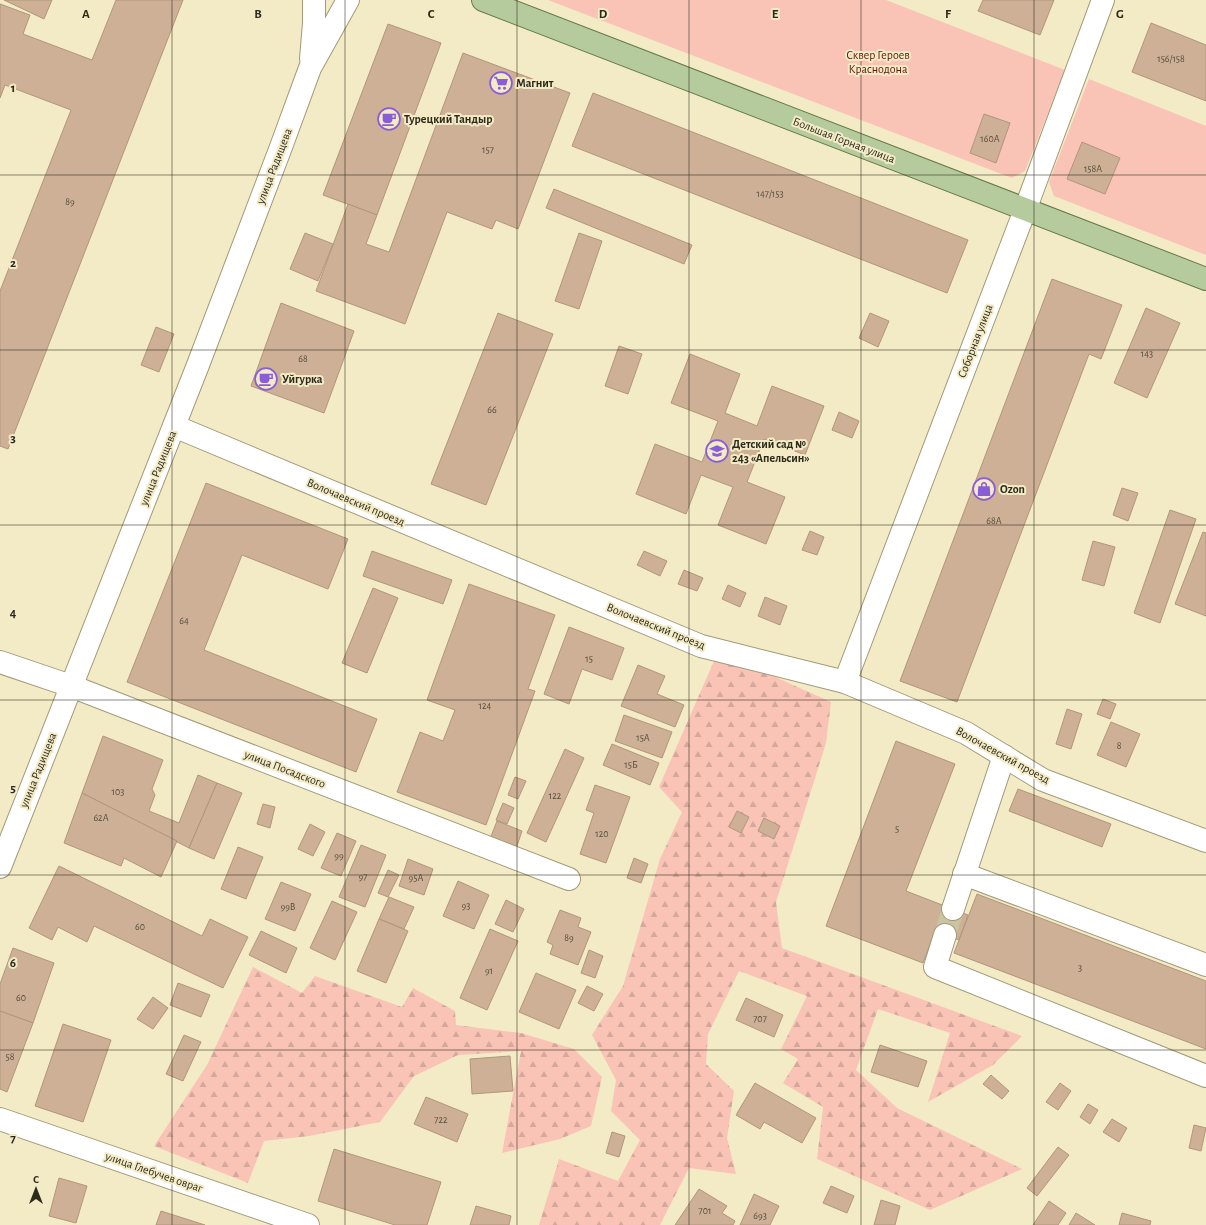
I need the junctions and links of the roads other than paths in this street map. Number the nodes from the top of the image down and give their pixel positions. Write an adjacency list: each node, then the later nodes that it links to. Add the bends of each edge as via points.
1 (314, 0): 5 (street, улица Радищева)
2 (348, 0): 5 (street, улица Радищева)
3 (483, 0): 6 (main road, Большая Горная улица)
4 (1103, 0): 6 (street, Соборная улица)
5 (310, 68): 8 (street, улица Радищева)
6 (1025, 210): 7 (main road, Большая Горная улица); 10 (street, Соборная улица)
7 (1206, 279)
8 (174, 426): 10 (street, Волочаевский проезд, via 701,646); 11 (street, улица Радищева)
9 (0, 662): 11 (street, улица Посадского)
10 (845, 682): 12 (street, Волочаевский проезд, via 966,733)
11 (71, 686): 14 (street, улица Радищева); 16 (street, улица Посадского)
12 (1004, 756): 13 (street, Волочаевский проезд, via 1044,780); 15 (street)
13 (1206, 841)
14 (0, 867)
15 (964, 874): 17 (street); 19 (street)
16 (569, 879)
17 (953, 909)
18 (945, 935): 20 (street, via 935,968)
19 (1206, 965)
20 (1206, 1076)
21 (0, 1119): 22 (street, улица Глебучев овраг)
22 (308, 1225)

